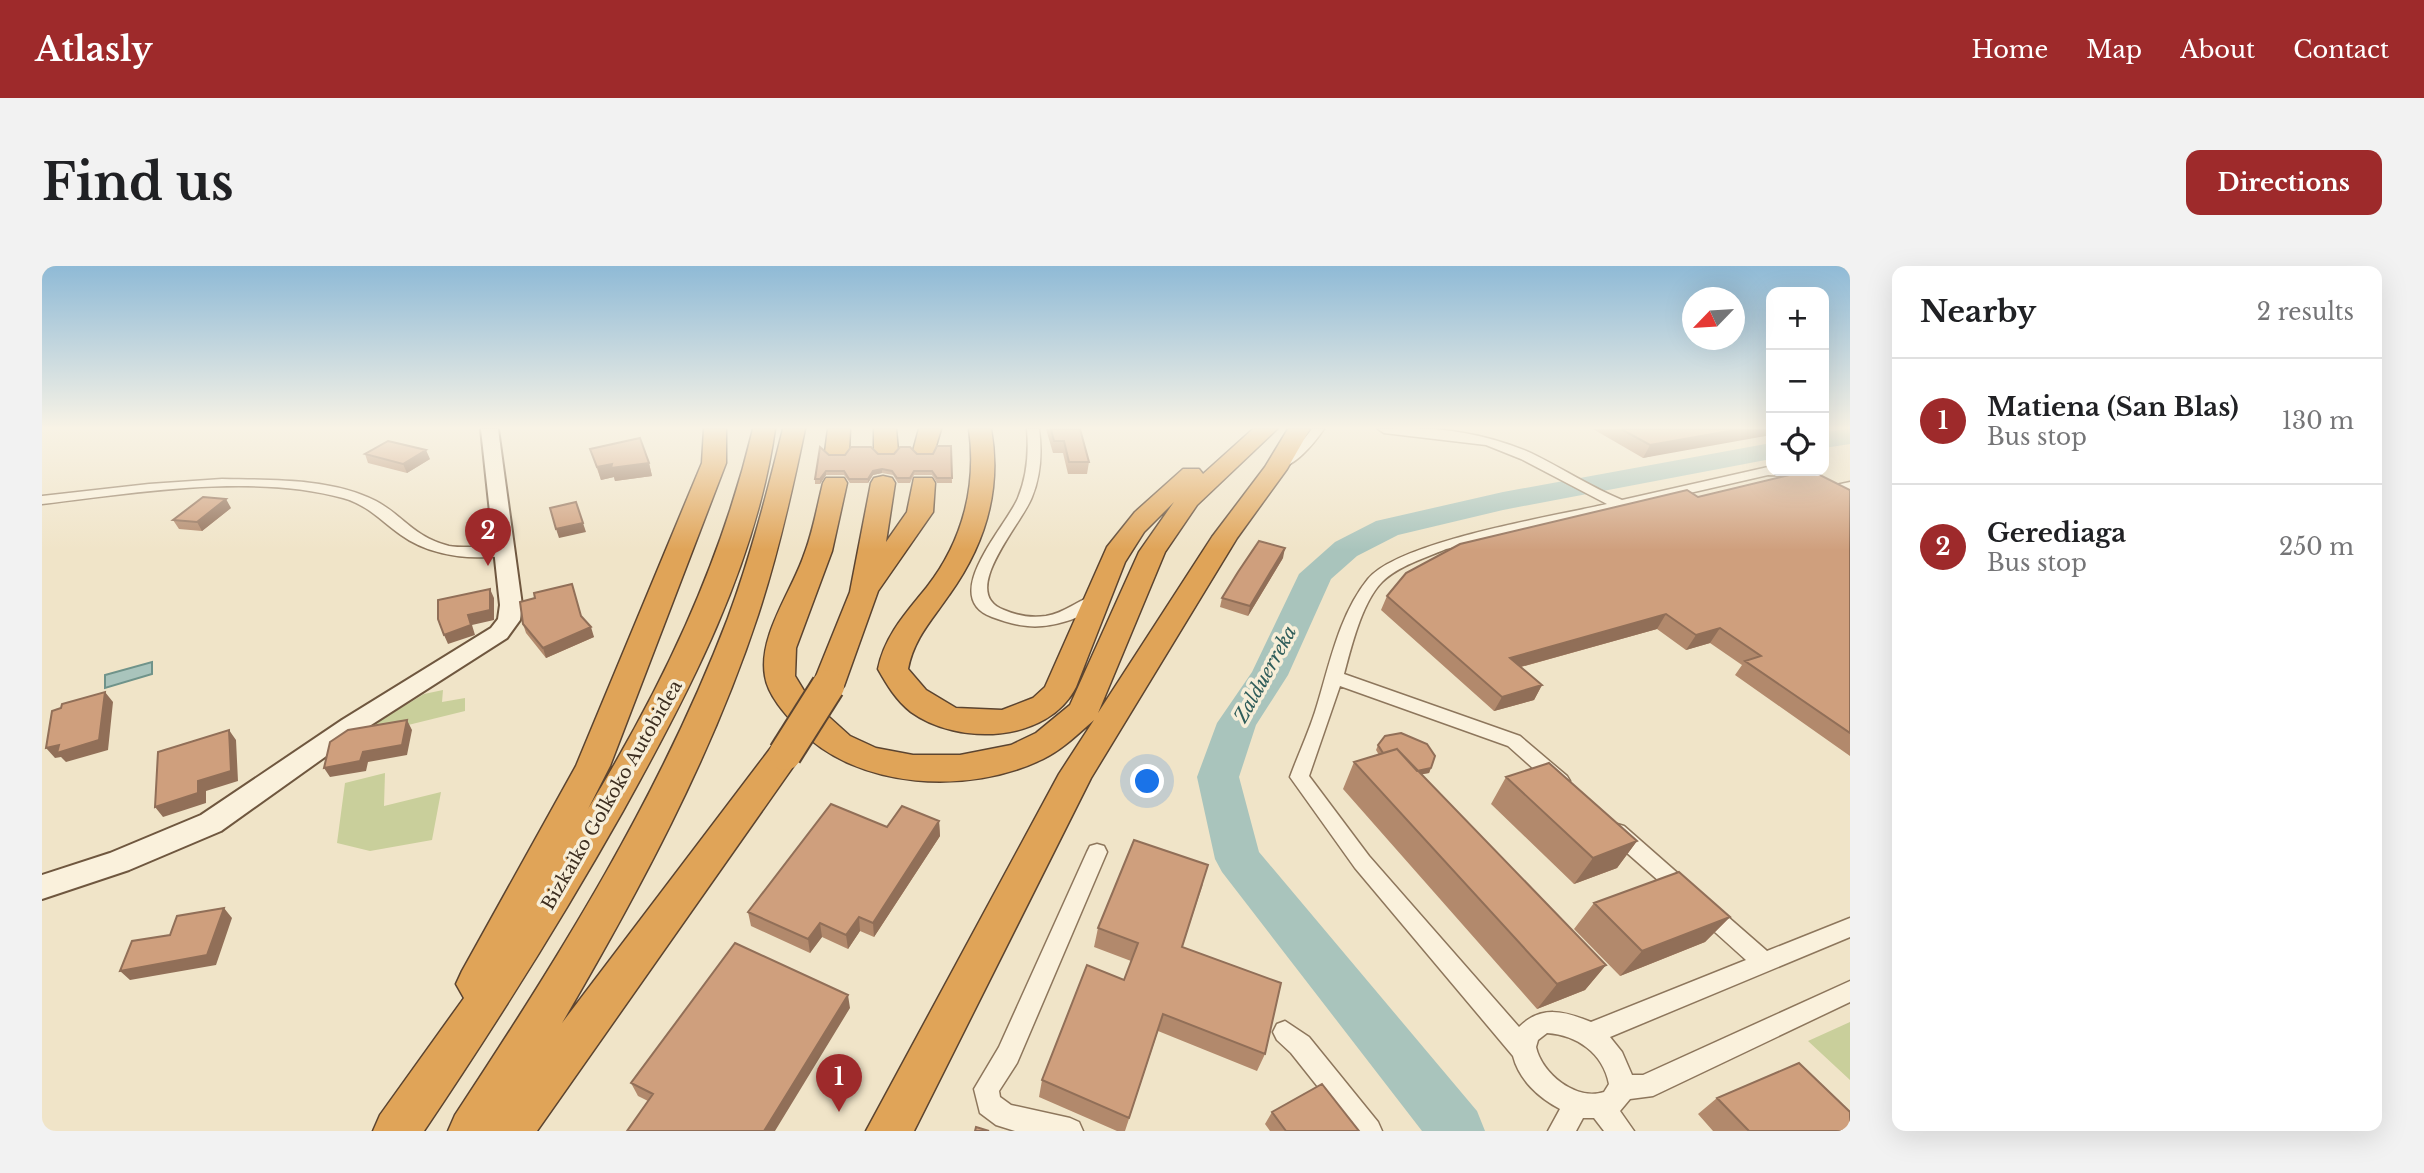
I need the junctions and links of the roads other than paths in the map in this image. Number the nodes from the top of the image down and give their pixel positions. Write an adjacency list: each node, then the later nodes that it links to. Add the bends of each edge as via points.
1 (494, 469): 17 (street)
2 (712, 469): 31 (highway, via 593,766 483,971)
3 (755, 469): 31 (highway, Bizkaiko Golkoko Autobidea, via 741,527 719,588 656,724 528,939)
4 (785, 469): 35 (highway, Bizkaiko Golkoko Autobidea, via 741,626 690,744 608,908)
5 (982, 469): 19 (highway, via 981,503 965,547 945,583 895,650 892,669 902,685 920,703 955,719 999,722 1028,716 1054,697 1079,648)
6 (1031, 469): 19 (street, via 1025,498 980,570 977,585 983,601 993,611 1024,621 1047,622)
7 (1200, 469): 19 (highway, via 1139,521)
8 (1235, 469): 11 (highway, via 1188,500 1152,552 1083,711 1062,731 1023,754 965,767 891,763 853,753 823,734 793,703 779,675 784,641 819,553)
9 (1266, 469): 37 (highway, via 1076,774)
10 (1548, 469): 16 (street, via 1591,495)
11 (835, 483)
12 (883, 483): 18 (highway)
13 (923, 483): 18 (highway, via 920,512)
14 (1847, 489): 16 (street, via 1796,472 1768,471)
15 (42, 500): 17 (street, via 230,484 291,486 360,499 380,509 410,536 460,554)
16 (1619, 504): 20 (street, via 1441,546 1399,563 1375,580 1350,625)
17 (504, 551): 24 (street, via 511,605 509,620 499,633 351,726 211,823 119,862)
18 (864, 592): 36 (highway, bridge, via 828,687 785,754)
19 (1095, 600)
20 (1335, 677): 21 (street, via 1514,741); 30 (street, via 1298,778 1362,862)
21 (1577, 796)
22 (1597, 815): 26 (street)
23 (1097, 852): 38 (street, via 1008,1055 986,1088 989,1104 1005,1116)
24 (42, 887)
25 (1850, 927): 26 (street)
26 (1764, 962): 29 (street)
27 (1850, 991): 32 (street, via 1644,1087)
28 (1285, 1031): 39 (street)
29 (1590, 1034): 30 (street, via 1558,1022 1543,1022 1532,1027); 32 (street, via 1614,1059)
30 (1523, 1049): 33 (street, via 1546,1088)
31 (434, 1079): 34 (highway, Bizkaiko Golkoko Autobidea)
32 (1622, 1087): 33 (street, via 1611,1103)
33 (1589, 1106): 40 (street); 41 (street)
34 (396, 1131)
35 (471, 1131)
36 (509, 1131)
37 (889, 1131)
38 (1069, 1131)
39 (1369, 1131)
40 (1562, 1131)
41 (1621, 1131)

